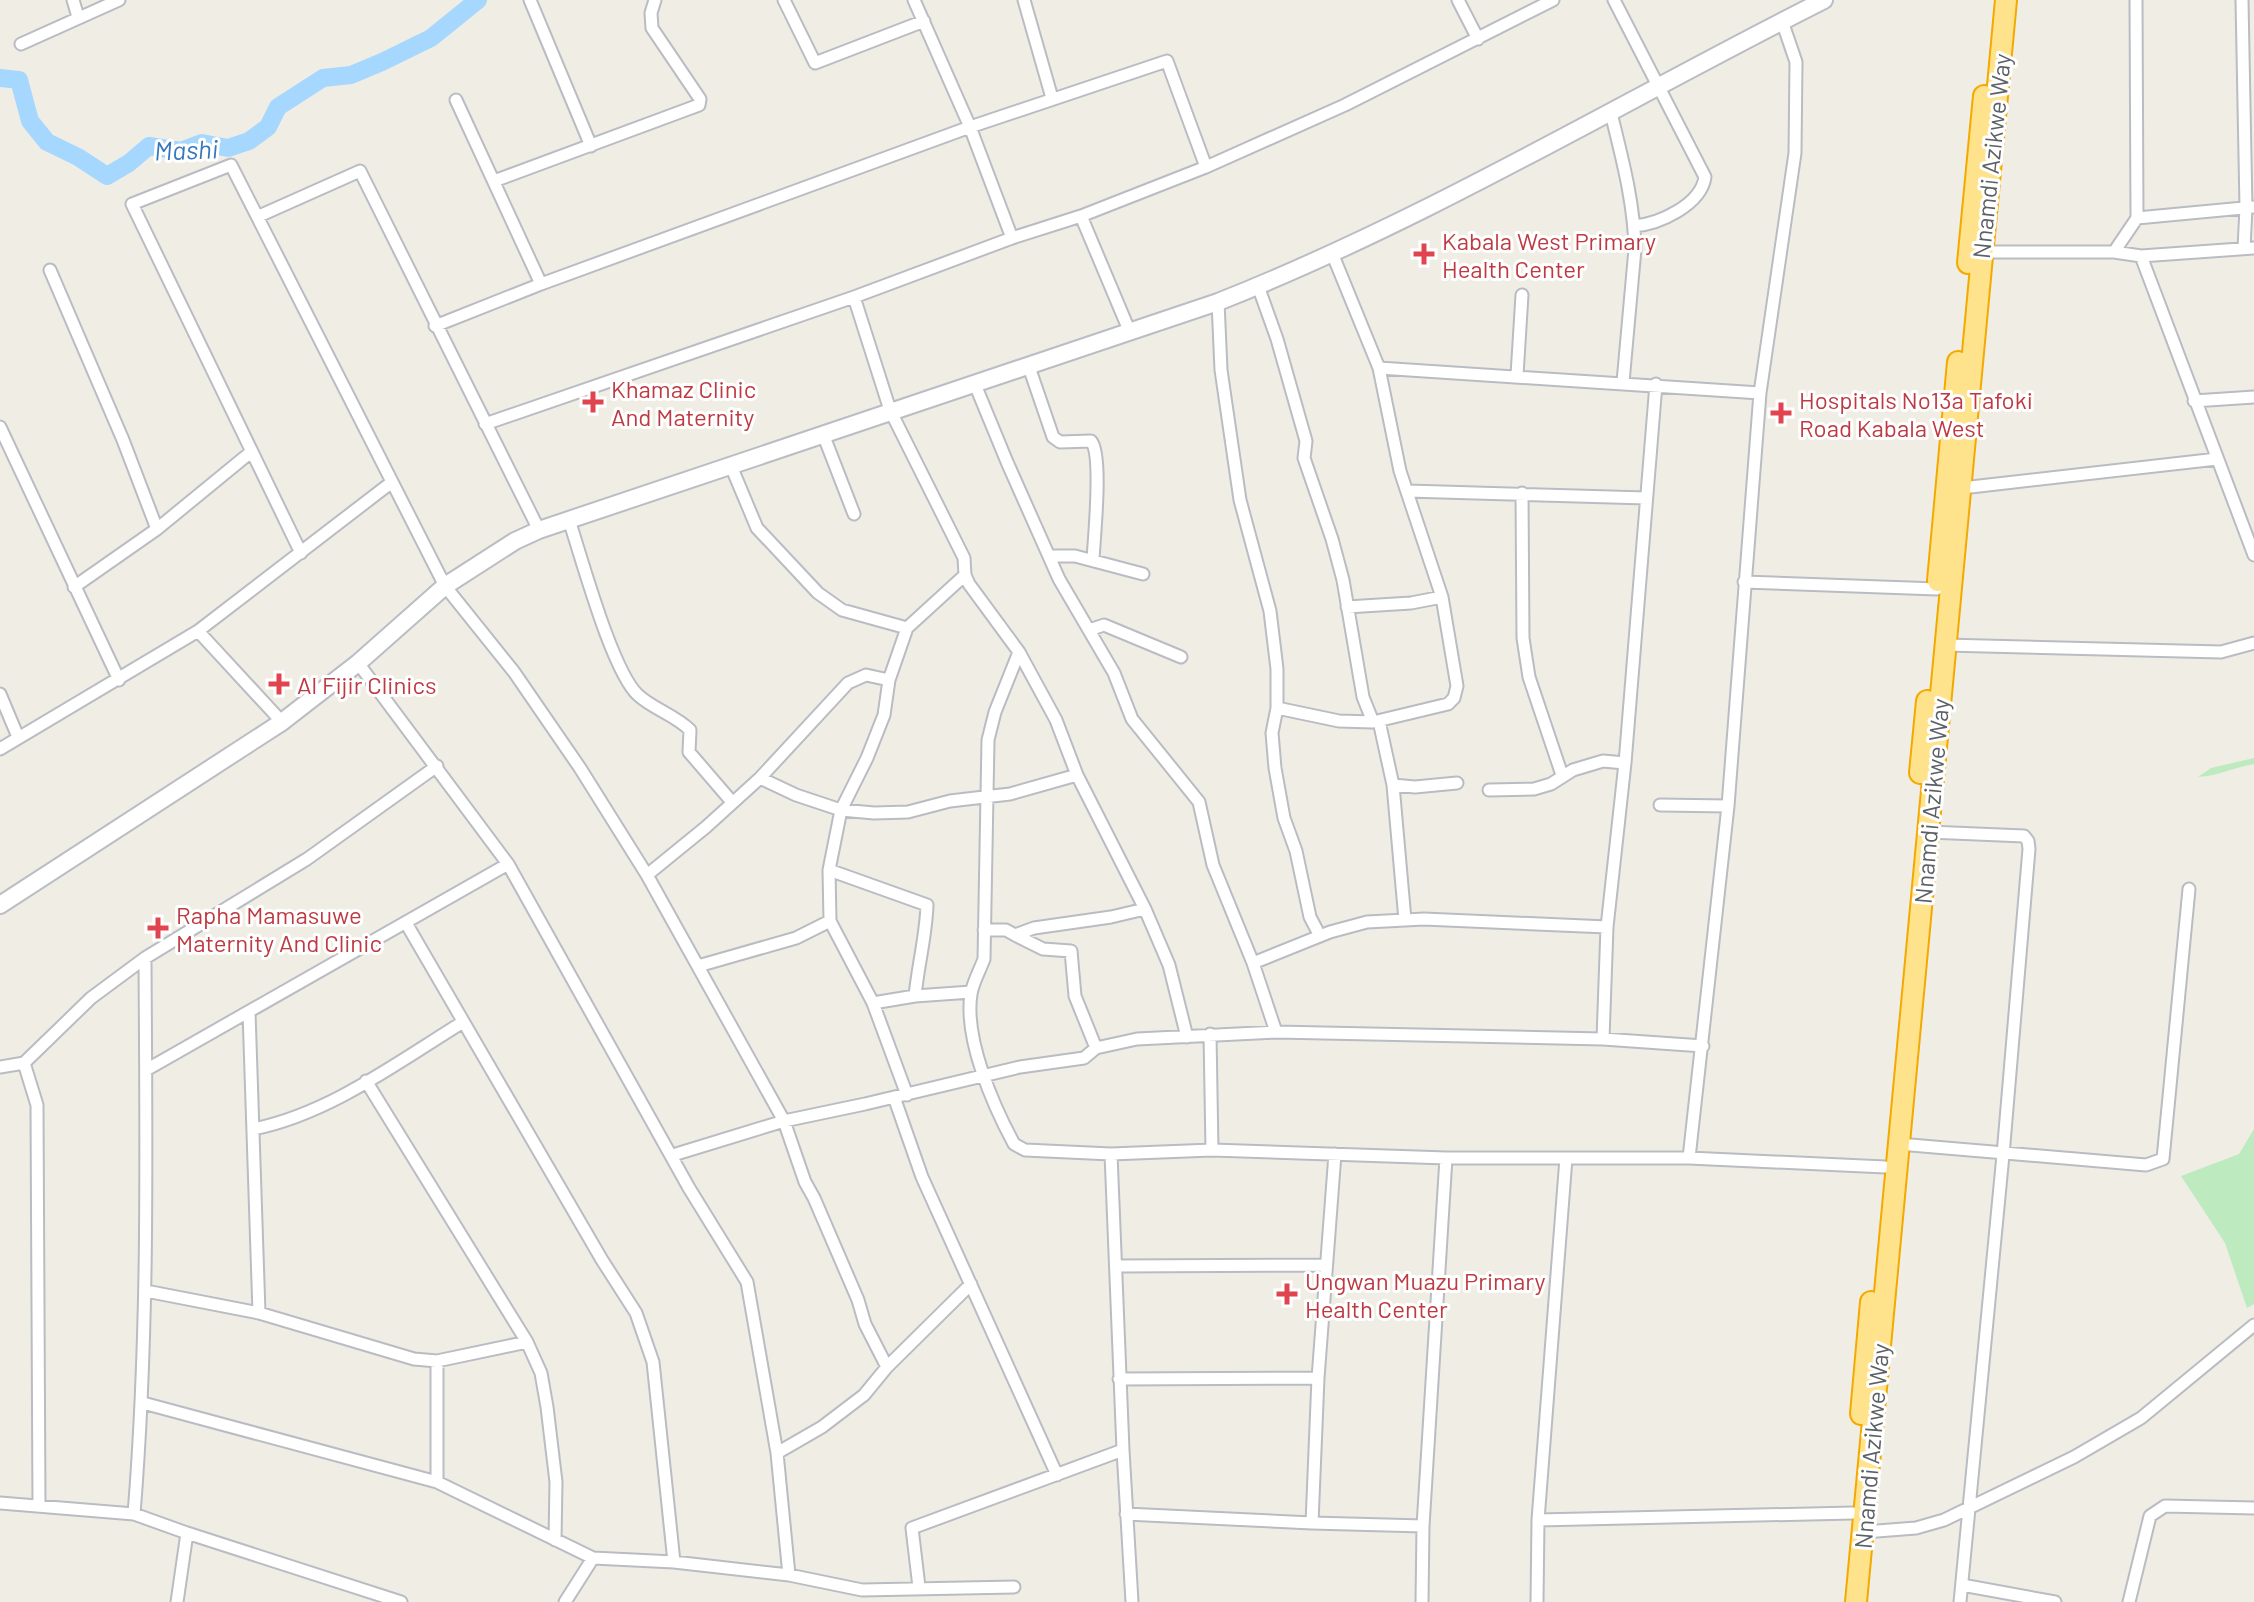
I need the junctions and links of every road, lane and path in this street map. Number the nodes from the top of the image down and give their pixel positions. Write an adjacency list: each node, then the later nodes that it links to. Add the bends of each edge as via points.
1 (73, 0): 16 (street)
2 (119, 0): 16 (street)
3 (530, 0): 26 (street)
4 (655, 0): 26 (street, via 652,28 700,103)
5 (784, 0): 17 (street, via 815,63)
6 (914, 0): 17 (street)
7 (1024, 0): 22 (street)
8 (1458, 0): 19 (street)
9 (1553, 0): 19 (street)
10 (1614, 0): 21 (street)
11 (1824, 0): 18 (street)
12 (1993, 0): 83 (highway, Nnamdi Azikwe Way)
13 (2006, 0): 36 (highway, Nnamdi Azikwe Way)
14 (2136, 0): 32 (street)
15 (2246, 6): 29 (street)
16 (78, 17): 20 (street)
17 (924, 21): 25 (street)
18 (1782, 21): 21 (street); 54 (street, via 1796,62 1795,153)
19 (1478, 39): 27 (street)
20 (21, 44)
21 (1660, 88): 24 (street); 33 (street, via 1705,177 1703,187 1674,213 1651,225)
22 (1052, 98): 25 (street); 27 (street, via 1167,61)
23 (456, 100): 28 (street)
24 (1611, 113): 33 (street); 38 (street)
25 (970, 127): 34 (street); 41 (street)
26 (591, 146): 28 (street)
27 (1206, 167): 31 (street)
28 (494, 181): 41 (street)
29 (2250, 207): 32 (street); 35 (street)
30 (259, 216): 46 (street, via 360,171); 61 (street, via 231,165 132,204); 64 (street)
31 (1081, 216): 34 (street); 47 (street)
32 (2137, 218): 37 (street)
33 (1634, 226): 52 (street)
34 (1012, 238): 44 (street)
35 (2249, 248): 39 (street)
36 (1982, 252): 37 (street); 65 (highway, Nnamdi Azikwe Way)
37 (2114, 252): 39 (street)
38 (1332, 253): 42 (street); 49 (street)
39 (2141, 256): 56 (street)
40 (50, 270): 71 (street)
41 (541, 284): 46 (street)
42 (1258, 286): 45 (street); 85 (street, via 1296,404 1306,441 1304,458 1332,539)
43 (1522, 295): 50 (street)
44 (854, 297): 57 (street); 58 (street)
45 (1218, 302): 47 (street); 97 (street, via 1221,370 1240,500 1270,611)
46 (435, 326): 58 (street)
47 (1129, 330): 48 (street)
48 (1028, 364): 51 (street); 77 (street, via 1053,437 1060,442 1091,441 1095,446)
49 (1379, 368): 50 (street); 66 (street)
50 (1517, 375): 52 (street)
51 (974, 382): 57 (street); 76 (street)
52 (1623, 382): 53 (street)
53 (1656, 384): 54 (street); 68 (street)
54 (1760, 393): 80 (street)
55 (2254, 397): 56 (street)
56 (2194, 401): 62 (street)
57 (890, 410): 59 (street); 79 (street, via 964,558)
58 (485, 424): 72 (street)
59 (823, 434): 63 (street); 69 (street)
60 (2, 435): 82 (street)
61 (251, 452): 71 (street); 74 (street)
62 (2217, 459): 65 (street); 73 (street)
63 (731, 466): 70 (street); 86 (street, via 757,528 818,593 842,610)
64 (392, 482): 74 (street); 81 (street)
65 (1962, 488): 90 (highway, Nnamdi Azikwe Way)
66 (1408, 491): 67 (street); 84 (street)
67 (1522, 493): 68 (street); 105 (street, via 1523,638 1529,677)
68 (1646, 498): 102 (street)
69 (854, 514)
70 (569, 520): 72 (street); 111 (street, via 622,672 638,695 690,730 689,752)
71 (157, 529): 82 (street)
72 (539, 530): 81 (street)
73 (2251, 533): 75 (street)
74 (301, 553): 88 (street)
75 (2254, 555)
76 (1050, 556): 77 (street); 87 (street)
77 (1093, 560): 78 (street)
78 (1143, 574)
79 (965, 575): 86 (street); 91 (street)
80 (1744, 582): 83 (street); 113 (street)
81 (445, 586): 93 (street); 118 (street, via 514,672)
82 (74, 587): 94 (street)
83 (1937, 589): 160 (highway, Nnamdi Azikwe Way)
84 (1442, 597): 85 (street); 99 (street, via 1457,686 1454,698)
85 (1347, 607): 99 (street, via 1363,697)
86 (907, 628): 95 (street)
87 (1089, 630): 92 (street, via 1104,625); 130 (street, via 1132,719 1199,802 1213,865)
88 (198, 631): 94 (street); 98 (street)
89 (2254, 643): 90 (street, via 2221,652)
90 (1945, 645): 115 (highway, Nnamdi Azikwe Way)
91 (1019, 652): 104 (street, via 1056,720); 110 (street, via 988,740)
92 (1181, 657)
93 (358, 663): 98 (street); 103 (street)
94 (119, 680): 100 (street)
95 (889, 680): 106 (street, via 866,675 848,683); 114 (street, via 884,715)
96 (0, 694): 100 (street)
97 (1277, 708): 99 (street, via 1339,721); 128 (street, via 1272,733 1284,818 1310,917)
98 (282, 722): 120 (street)
99 (1376, 722): 108 (street)
100 (18, 737): 101 (street)
101 (0, 749)
102 (1625, 763): 105 (street, via 1603,761); 125 (street)
103 (437, 766): 116 (street); 129 (street, via 307,859)
104 (1077, 775): 110 (street); 121 (street)
105 (1562, 775): 109 (street, via 1534,789)
106 (760, 778): 111 (street); 114 (street)
107 (1457, 783): 108 (street)
108 (1393, 785): 122 (street)
109 (1489, 790)
110 (987, 798): 114 (street, via 908,812); 126 (street)
111 (732, 802): 118 (street)
112 (1660, 805): 113 (street)
113 (1728, 806): 141 (street)
114 (841, 810): 117 (street)
115 (1929, 832): 151 (highway, Nnamdi Azikwe Way); 156 (street, via 2013,834 2028,841)
116 (508, 864): 124 (street); 155 (street)
117 (829, 870): 123 (street); 133 (street, via 927,905)
118 (647, 875): 131 (street)
119 (2189, 889): 156 (street, via 2163,1159 2146,1165)
120 (0, 905)
121 (1145, 909): 127 (street); 139 (street, via 1169,965)
122 (1405, 920): 125 (street); 128 (street, via 1367,922)
123 (830, 921): 131 (street, via 796,938); 134 (street)
124 (406, 923): 135 (street); 136 (street)
125 (1607, 927): 140 (street)
126 (984, 930): 127 (street); 132 (street, via 984,959)
127 (1015, 935): 142 (street, via 1043,949 1071,951 1075,996)
128 (1320, 936): 130 (street)
129 (145, 958): 143 (street, via 91,998); 145 (street)
130 (1253, 963): 137 (street)
131 (698, 966): 149 (street)
132 (971, 992): 133 (street); 146 (street, via 970,1025)
133 (915, 996): 134 (street)
134 (873, 1003): 148 (street)
135 (249, 1012): 145 (street); 150 (street)
136 (463, 1022): 147 (street); 191 (street, via 636,1313 653,1362)
137 (1276, 1032): 138 (street); 140 (street)
138 (1210, 1034): 139 (street); 152 (street)
139 (1187, 1037): 142 (street, via 1137,1039)
140 (1603, 1039): 141 (street)
141 (1703, 1046): 159 (street)
142 (1096, 1048): 146 (street, via 1084,1058)
143 (24, 1063): 144 (street); 178 (street, via 37,1105)
144 (0, 1067)
145 (146, 1070): 164 (street)
146 (985, 1076): 148 (street); 153 (street, via 1014,1144 1025,1150)
147 (366, 1081): 150 (street, via 282,1123); 167 (street)
148 (901, 1096): 149 (street); 163 (street, via 922,1177)
149 (784, 1121): 155 (street); 169 (street, via 805,1182)
150 (253, 1129): 165 (street)
151 (1899, 1144): 156 (street); 187 (highway, Nnamdi Azikwe Way)
152 (1212, 1150): 153 (street); 154 (street)
153 (1111, 1154): 162 (street)
154 (1335, 1154): 157 (street); 161 (street)
155 (673, 1155): 174 (street, via 747,1282)
156 (2003, 1155): 179 (street)
157 (1446, 1158): 158 (street); 186 (street)
158 (1566, 1158): 159 (street); 184 (street)
159 (1689, 1158): 160 (street)
160 (1885, 1167): 181 (highway, Nnamdi Azikwe Way)
161 (1326, 1265): 162 (street); 170 (street)
162 (1117, 1266): 171 (street)
163 (971, 1284): 169 (street); 175 (street)
164 (146, 1291): 165 (street); 172 (street)
165 (259, 1313): 168 (street, via 414,1359)
166 (2254, 1325): 179 (street, via 2141,1418)
167 (527, 1342): 168 (street); 189 (street, via 541,1373 547,1407 556,1482)
168 (437, 1361): 176 (street)
169 (887, 1367): 174 (street, via 854,1403)
170 (1318, 1378): 171 (street); 185 (street)
171 (1119, 1379): 173 (street)
172 (143, 1403): 176 (street); 182 (street)
173 (1123, 1450): 175 (street); 183 (street)
174 (777, 1453): 192 (street)
175 (1057, 1475): 194 (street, via 912,1528)
176 (437, 1482): 189 (street)
177 (0, 1503): 178 (street)
178 (39, 1506): 182 (street)
179 (1970, 1508): 187 (street, via 1916,1528); 193 (street)
180 (2254, 1508): 208 (street, via 2156,1509)
181 (1853, 1513): 184 (street); 204 (highway, Nnamdi Azikwe Way)
182 (134, 1514): 188 (street)
183 (1126, 1514): 185 (street); 201 (street)
184 (1538, 1520): 203 (street)
185 (1312, 1523): 186 (street)
186 (1423, 1526): 202 (street)
187 (1864, 1532): 205 (highway, Nnamdi Azikwe Way)
188 (187, 1533): 197 (street); 198 (street)
189 (555, 1540): 190 (street)
190 (593, 1558): 191 (street); 199 (street)
191 (674, 1562): 192 (street)
192 (789, 1575): 196 (street)
193 (1962, 1585): 206 (street); 207 (street)
194 (919, 1587): 195 (street); 196 (street)
195 (1014, 1587)
196 (862, 1590): 200 (street)
197 (177, 1602)
198 (401, 1602)
199 (565, 1602)
200 (867, 1602)
201 (1132, 1602)
202 (1422, 1602)
203 (1537, 1602)
204 (1845, 1602)
205 (1856, 1602)
206 (1960, 1602)
207 (2055, 1602)
208 (2129, 1602)

